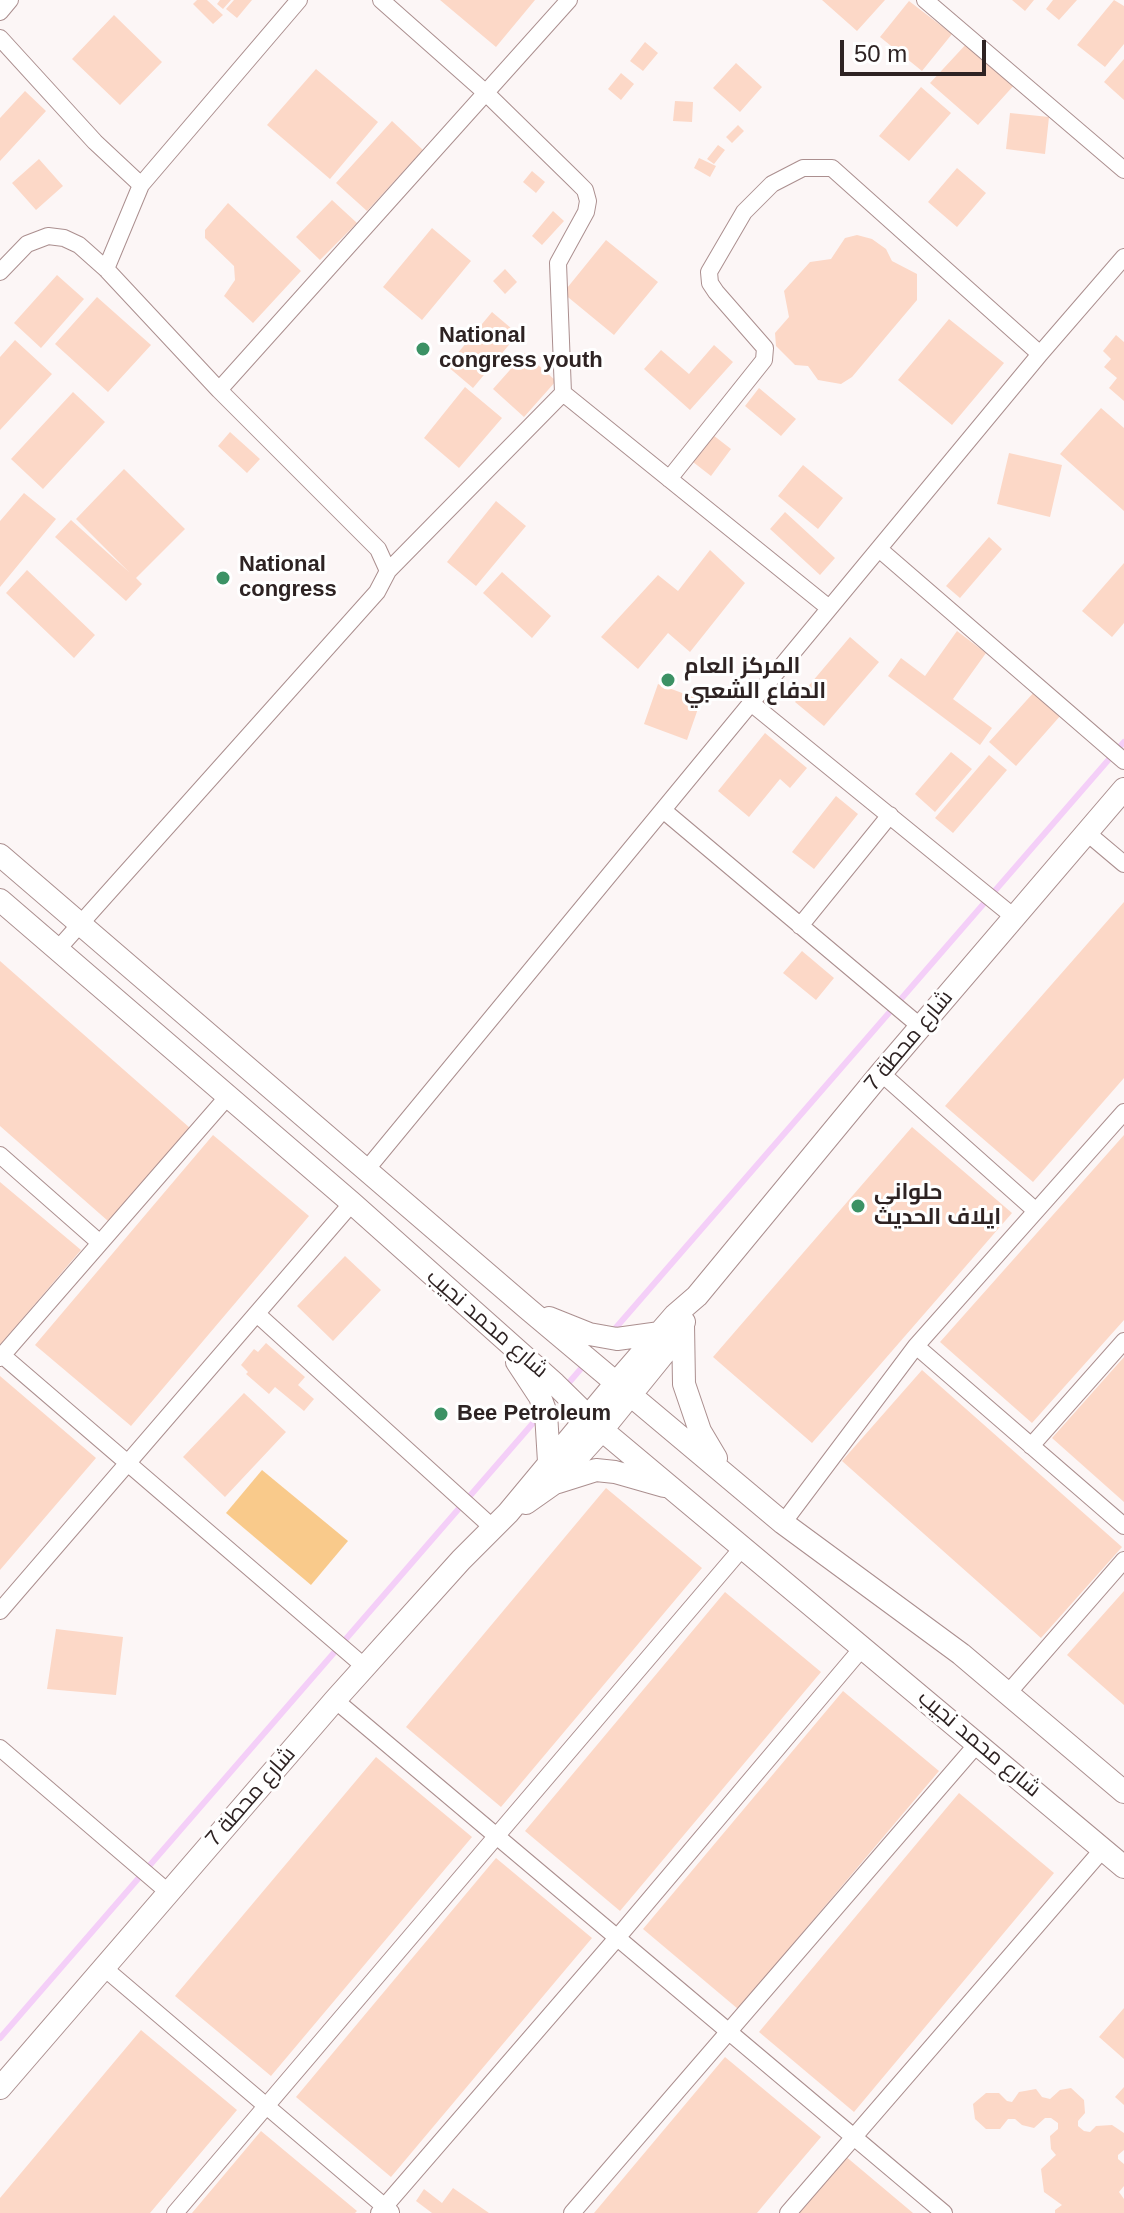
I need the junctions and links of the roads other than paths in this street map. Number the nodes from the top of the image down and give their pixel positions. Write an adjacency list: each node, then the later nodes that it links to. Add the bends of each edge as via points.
1 (10, 0): 6 (street)
2 (299, 0): 10 (street)
3 (381, 0): 8 (street)
4 (569, 0): 8 (street)
5 (925, 0): 9 (street)
6 (0, 12)
7 (0, 38): 10 (street)
8 (486, 93): 15 (street); 16 (street, via 585,190 588,201 558,263)
9 (1124, 170)
10 (141, 185): 12 (street)
11 (1124, 257): 14 (street)
12 (106, 269): 13 (street, via 79,245 48,236 27,244); 15 (street)
13 (0, 272)
14 (1040, 354): 17 (street, via 832,168 803,168 772,184 744,212 709,272 716,292 765,348 764,360); 18 (street)
15 (219, 390): 19 (street, via 378,549)
16 (563, 393): 17 (street); 19 (street)
17 (669, 479): 20 (street)
18 (879, 549): 20 (street); 22 (street)
19 (388, 571): 31 (street, via 377,592)
20 (829, 608): 21 (street)
21 (751, 703): 24 (street); 25 (street)
22 (1124, 761)
23 (1124, 789): 26 (main road, شارع محطة 7)
24 (663, 810): 32 (street); 39 (street)
25 (890, 815): 30 (street); 32 (street)
26 (1086, 832): 28 (street); 30 (main road, شارع محطة 7)
27 (0, 855): 31 (main road, شارع محمد نجيب)
28 (1124, 864)
29 (2, 905): 33 (main road, شارع محمد نجيب)
30 (1014, 917): 34 (main road, شارع محطة 7)
31 (81, 924): 33 (street); 39 (main road, شارع محمد نجيب)
32 (800, 926): 34 (street)
33 (57, 950): 36 (main road, شارع محمد نجيب)
34 (921, 1027): 35 (main road, شارع محطة 7)
35 (881, 1073): 41 (street); 43 (main road, شارع محطة 7)
36 (229, 1095): 40 (main road, شارع محمد نجيب); 42 (street)
37 (1124, 1112): 41 (street)
38 (0, 1155): 42 (street)
39 (367, 1169): 44 (main road, شارع محمد نجيب)
40 (352, 1203): 45 (street); 48 (main road, شارع محمد نجيب)
41 (1036, 1211): 50 (street)
42 (100, 1243): 51 (street)
43 (697, 1296): 46 (main road, شارع محطة 7); 47 (main road, شارع محطة 7)
44 (528, 1309): 47 (main road, via 605,1337); 52 (main road, شارع محمد نجيب)
45 (257, 1314): 55 (street); 59 (street)
46 (683, 1323): 52 (main road, شارع محطة 7); 57 (main road, via 683,1373 690,1407)
47 (660, 1333): 52 (main road, شارع محطة 7)
48 (500, 1338): 53 (main road, شارع محمد نجيب); 56 (main road, via 540,1397)
49 (1124, 1341): 54 (street)
50 (916, 1346): 54 (street); 60 (street)
51 (1, 1356): 55 (street)
52 (624, 1389): 53 (main road, شارع محطة 7); 57 (main road, شارع محمد نجيب)
53 (595, 1424): 56 (main road, شارع محطة 7); 58 (main road, شارع محمد نجيب)
54 (1031, 1446): 61 (street)
55 (128, 1463): 64 (street); 66 (street)
56 (551, 1473): 58 (main road, via 615,1472); 59 (main road, شارع محطة 7)
57 (725, 1473): 60 (main road, شارع محمد نجيب)
58 (675, 1489): 62 (main road, شارع محمد نجيب)
59 (500, 1520): 66 (main road, شارع محطة 7)
60 (783, 1523): 67 (main road, شارع محمد نجيب)
61 (1124, 1526)
62 (743, 1547): 65 (main road, شارع محمد نجيب); 72 (street)
63 (1124, 1560): 67 (street)
64 (0, 1611)
65 (863, 1647): 69 (main road, شارع محمد نجيب); 76 (street)
66 (365, 1667): 68 (main road, شارع محطة 7)
67 (1009, 1692): 71 (main road, شارع محمد نجيب)
68 (335, 1700): 72 (street); 75 (main road, شارع محطة 7)
69 (978, 1743): 73 (main road, شارع محمد نجيب); 78 (street)
70 (0, 1748): 75 (street)
71 (1124, 1792)
72 (497, 1837): 76 (street); 80 (street)
73 (1103, 1849): 74 (main road, شارع محمد نجيب); 81 (street)
74 (1124, 1867)
75 (168, 1892): 77 (main road, شارع محطة 7)
76 (617, 1938): 78 (street); 82 (street)
77 (103, 1967): 79 (main road, شارع محطة 7); 80 (street)
78 (727, 2031): 81 (street); 84 (street)
79 (0, 2088)
80 (267, 2107): 82 (street); 83 (street)
81 (854, 2138): 85 (street); 86 (street)
82 (385, 2211)
83 (175, 2213)
84 (572, 2213)
85 (788, 2213)
86 (944, 2213)

